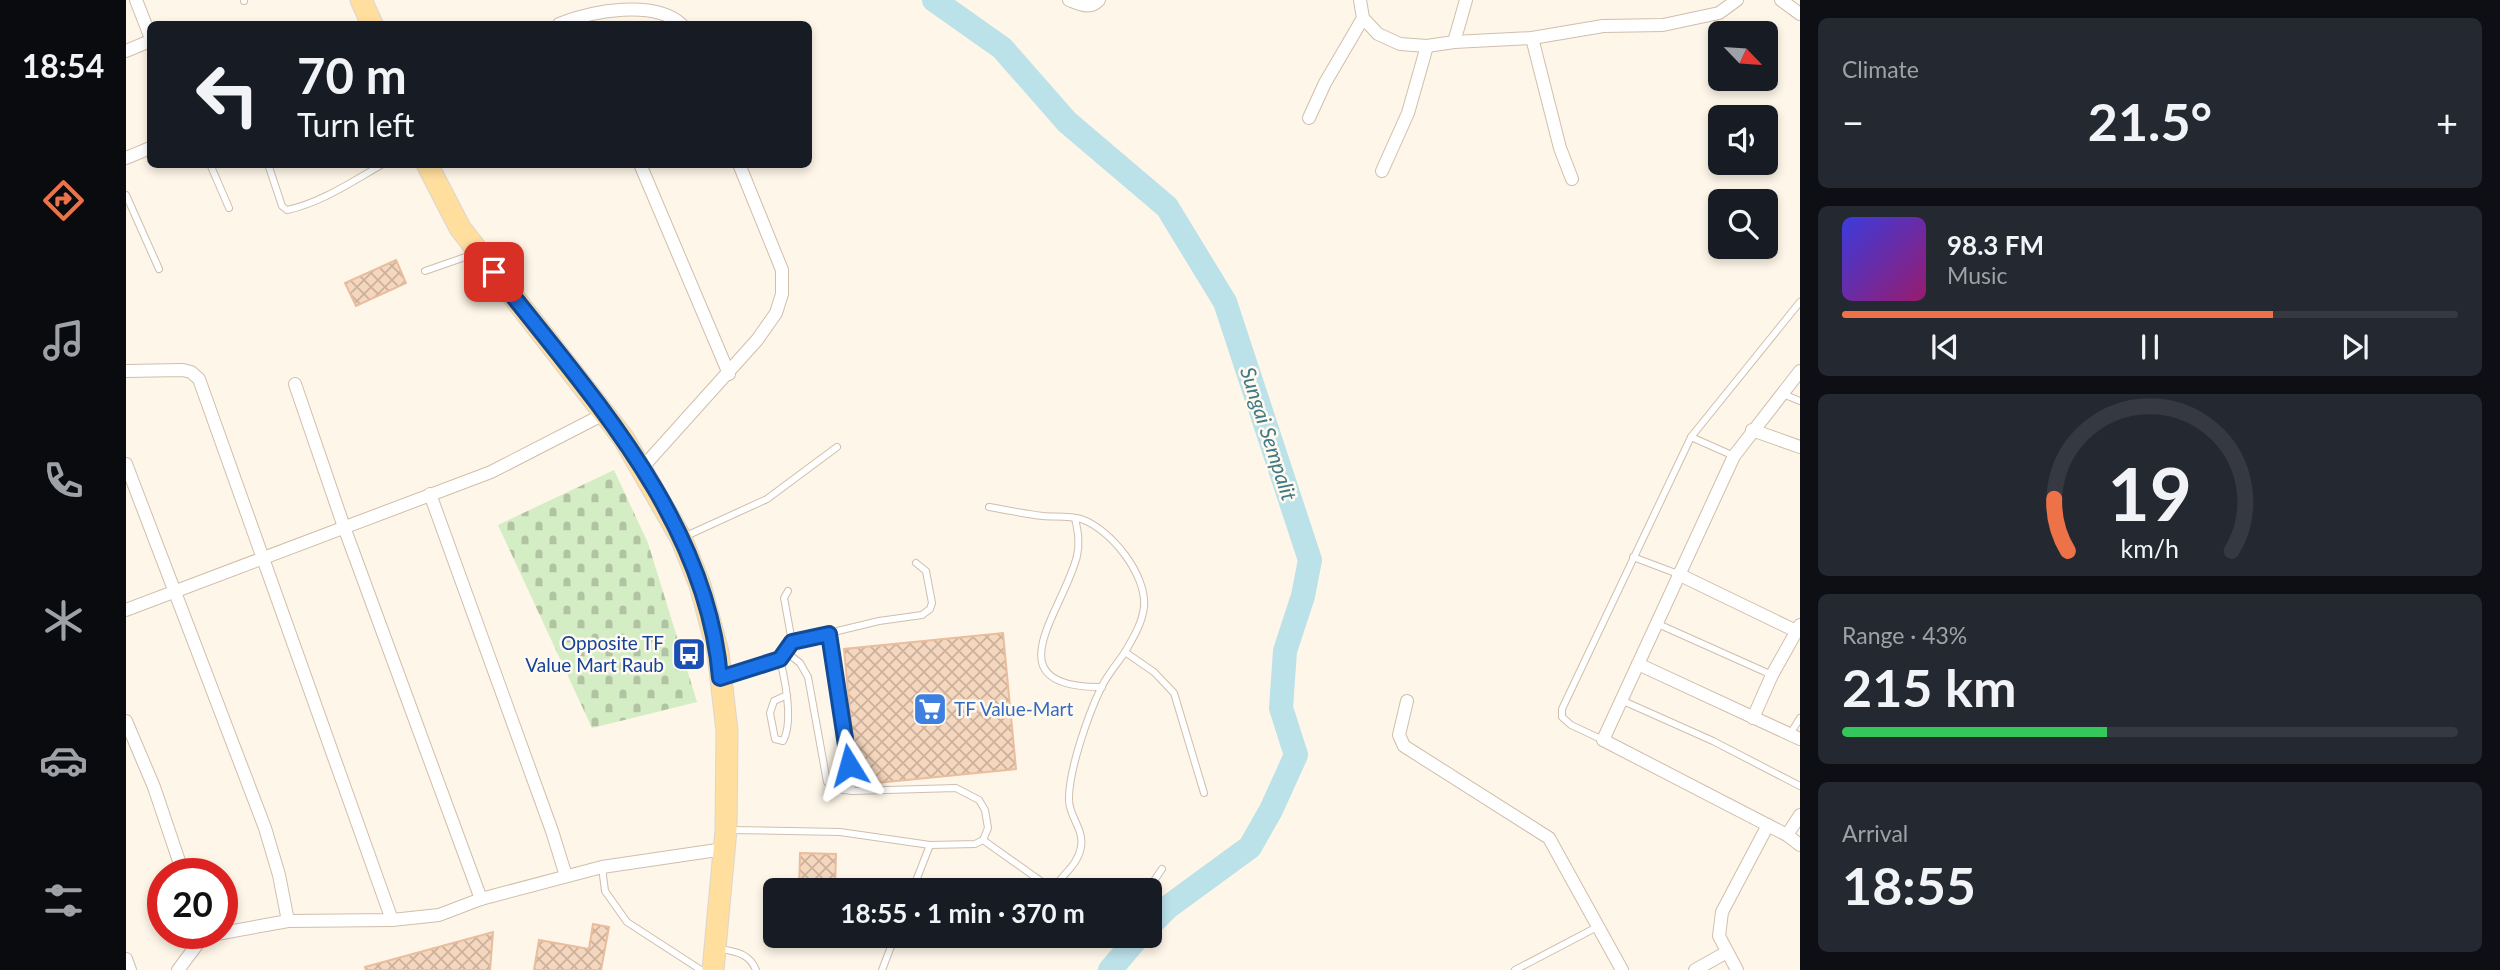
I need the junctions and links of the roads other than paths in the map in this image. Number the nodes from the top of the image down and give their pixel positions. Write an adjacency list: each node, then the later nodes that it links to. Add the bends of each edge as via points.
1 (136, 0): 12 (street)
2 (1069, 0): 3 (street, via 1091,6)
3 (1099, 0)
4 (1360, 0): 9 (street)
5 (1466, 0): 15 (street)
6 (1738, 0): 13 (street, via 1719,13 1663,25 1603,26)
7 (1781, 0): 8 (street)
8 (1800, 14)
9 (1363, 18): 16 (street, via 1390,40); 18 (street)
10 (579, 21): 11 (street, via 618,2 662,7)
11 (679, 21)
12 (147, 31)
13 (1532, 38): 15 (street); 28 (street)
14 (147, 40): 17 (street)
15 (1454, 42): 16 (street)
16 (1427, 46): 27 (street, via 1408,113)
17 (126, 51)
18 (1309, 118)
19 (147, 149): 20 (street)
20 (126, 158)
21 (212, 168): 30 (lane)
22 (269, 168): 23 (lane, via 287,210 340,189)
23 (376, 168)
24 (429, 168): 31 (main road, via 460,228)
25 (642, 168): 37 (street)
26 (741, 168): 37 (street, via 783,281 776,313)
27 (1382, 171)
28 (1572, 179)
29 (126, 195): 32 (lane)
30 (229, 208)
31 (479, 251): 33 (lane); 41 (main road)
32 (159, 269)
33 (425, 271)
34 (1800, 302): 43 (lane)
35 (126, 371): 55 (street, via 183,370 199,379)
36 (1800, 371): 39 (street)
37 (729, 374): 48 (street)
38 (295, 384): 52 (street)
39 (1781, 394): 40 (lane); 42 (street)
40 (1800, 401)
41 (604, 414): 48 (main road); 49 (street, via 491,471)
42 (1752, 430): 45 (street); 46 (street)
43 (1691, 437): 46 (lane); 54 (lane)
44 (837, 447): 53 (lane, via 767,499)
45 (1800, 447)
46 (1734, 456): 57 (street)
47 (126, 464): 59 (street)
48 (642, 468): 53 (main road)
49 (430, 494): 52 (street); 93 (street)
50 (989, 507): 51 (lane)
51 (1075, 518): 66 (lane, via 1105,534 1140,581 1144,606 1140,627); 71 (lane, via 1077,556 1044,634 1042,666 1061,684)
52 (344, 527): 55 (street); 98 (street)
53 (681, 538): 70 (main road, via 700,585 718,652)
54 (1633, 557): 57 (lane); 79 (lane, via 1561,713 1571,725)
55 (261, 559): 59 (street); 99 (street)
56 (916, 563): 63 (lane, via 926,571 930,588 932,603 926,613)
57 (1678, 573): 61 (street); 62 (street)
58 (788, 591): 64 (lane, via 785,603)
59 (174, 592): 60 (street); 100 (street, via 265,828)
60 (126, 610)
61 (1656, 623): 68 (street); 69 (lane)
62 (1798, 628): 69 (street)
63 (829, 634): 64 (lane); 81 (lane)
64 (792, 642): 65 (lane)
65 (786, 652): 67 (lane); 81 (lane, via 808,677 827,782)
66 (1125, 652): 71 (lane); 82 (lane, via 1174,693)
67 (780, 659): 70 (lane); 72 (lane)
68 (1637, 664): 73 (street); 75 (street)
69 (1772, 675): 75 (street)
70 (720, 678): 86 (main road, via 727,731)
71 (1102, 687): 96 (lane, via 1069,787 1069,806 1080,828 1081,849)
72 (787, 695): 72 (lane, via 787,734 783,741 775,739 770,713 774,701)
73 (1621, 700): 79 (street); 80 (lane)
74 (1407, 701): 101 (street, via 1399,735 1404,746 1549,838)
75 (1754, 718): 78 (street)
76 (1800, 718): 78 (lane)
77 (126, 721): 90 (street)
78 (1795, 736)
79 (1603, 740): 84 (street)
80 (1800, 786)
81 (852, 791): 87 (lane, via 956,788 979,800 985,810 988,828)
82 (1204, 793)
83 (1800, 815): 85 (street)
84 (1768, 825): 85 (street); 106 (street, via 1722,912 1719,936)
85 (1787, 835): 89 (street)
86 (725, 840): 88 (lane, via 840,832); 91 (street); 103 (main road)
87 (983, 840): 88 (lane); 95 (lane)
88 (930, 845): 94 (lane)
89 (1800, 845)
90 (178, 858)
91 (602, 867): 93 (street); 110 (lane, via 605,891 627,922)
92 (1162, 869): 97 (lane)
93 (565, 876): 98 (street)
94 (917, 878)
95 (1035, 878)
96 (1062, 878)
97 (1156, 878)
98 (481, 899): 99 (street, via 439,915)
99 (392, 920): 100 (street)
100 (288, 921): 102 (street)
101 (1597, 927): 114 (lane); 115 (street)
102 (238, 930)
103 (715, 948): 111 (main road); 112 (lane, via 744,953)
104 (890, 948): 113 (lane)
105 (192, 949): 109 (street)
106 (1727, 952): 116 (street); 117 (street)
107 (126, 959): 108 (street)
108 (130, 970)
109 (178, 970)
110 (701, 970)
111 (713, 970)
112 (756, 970)
113 (882, 970)
114 (1515, 970)
115 (1622, 970)
116 (1695, 970)
117 (1738, 970)

